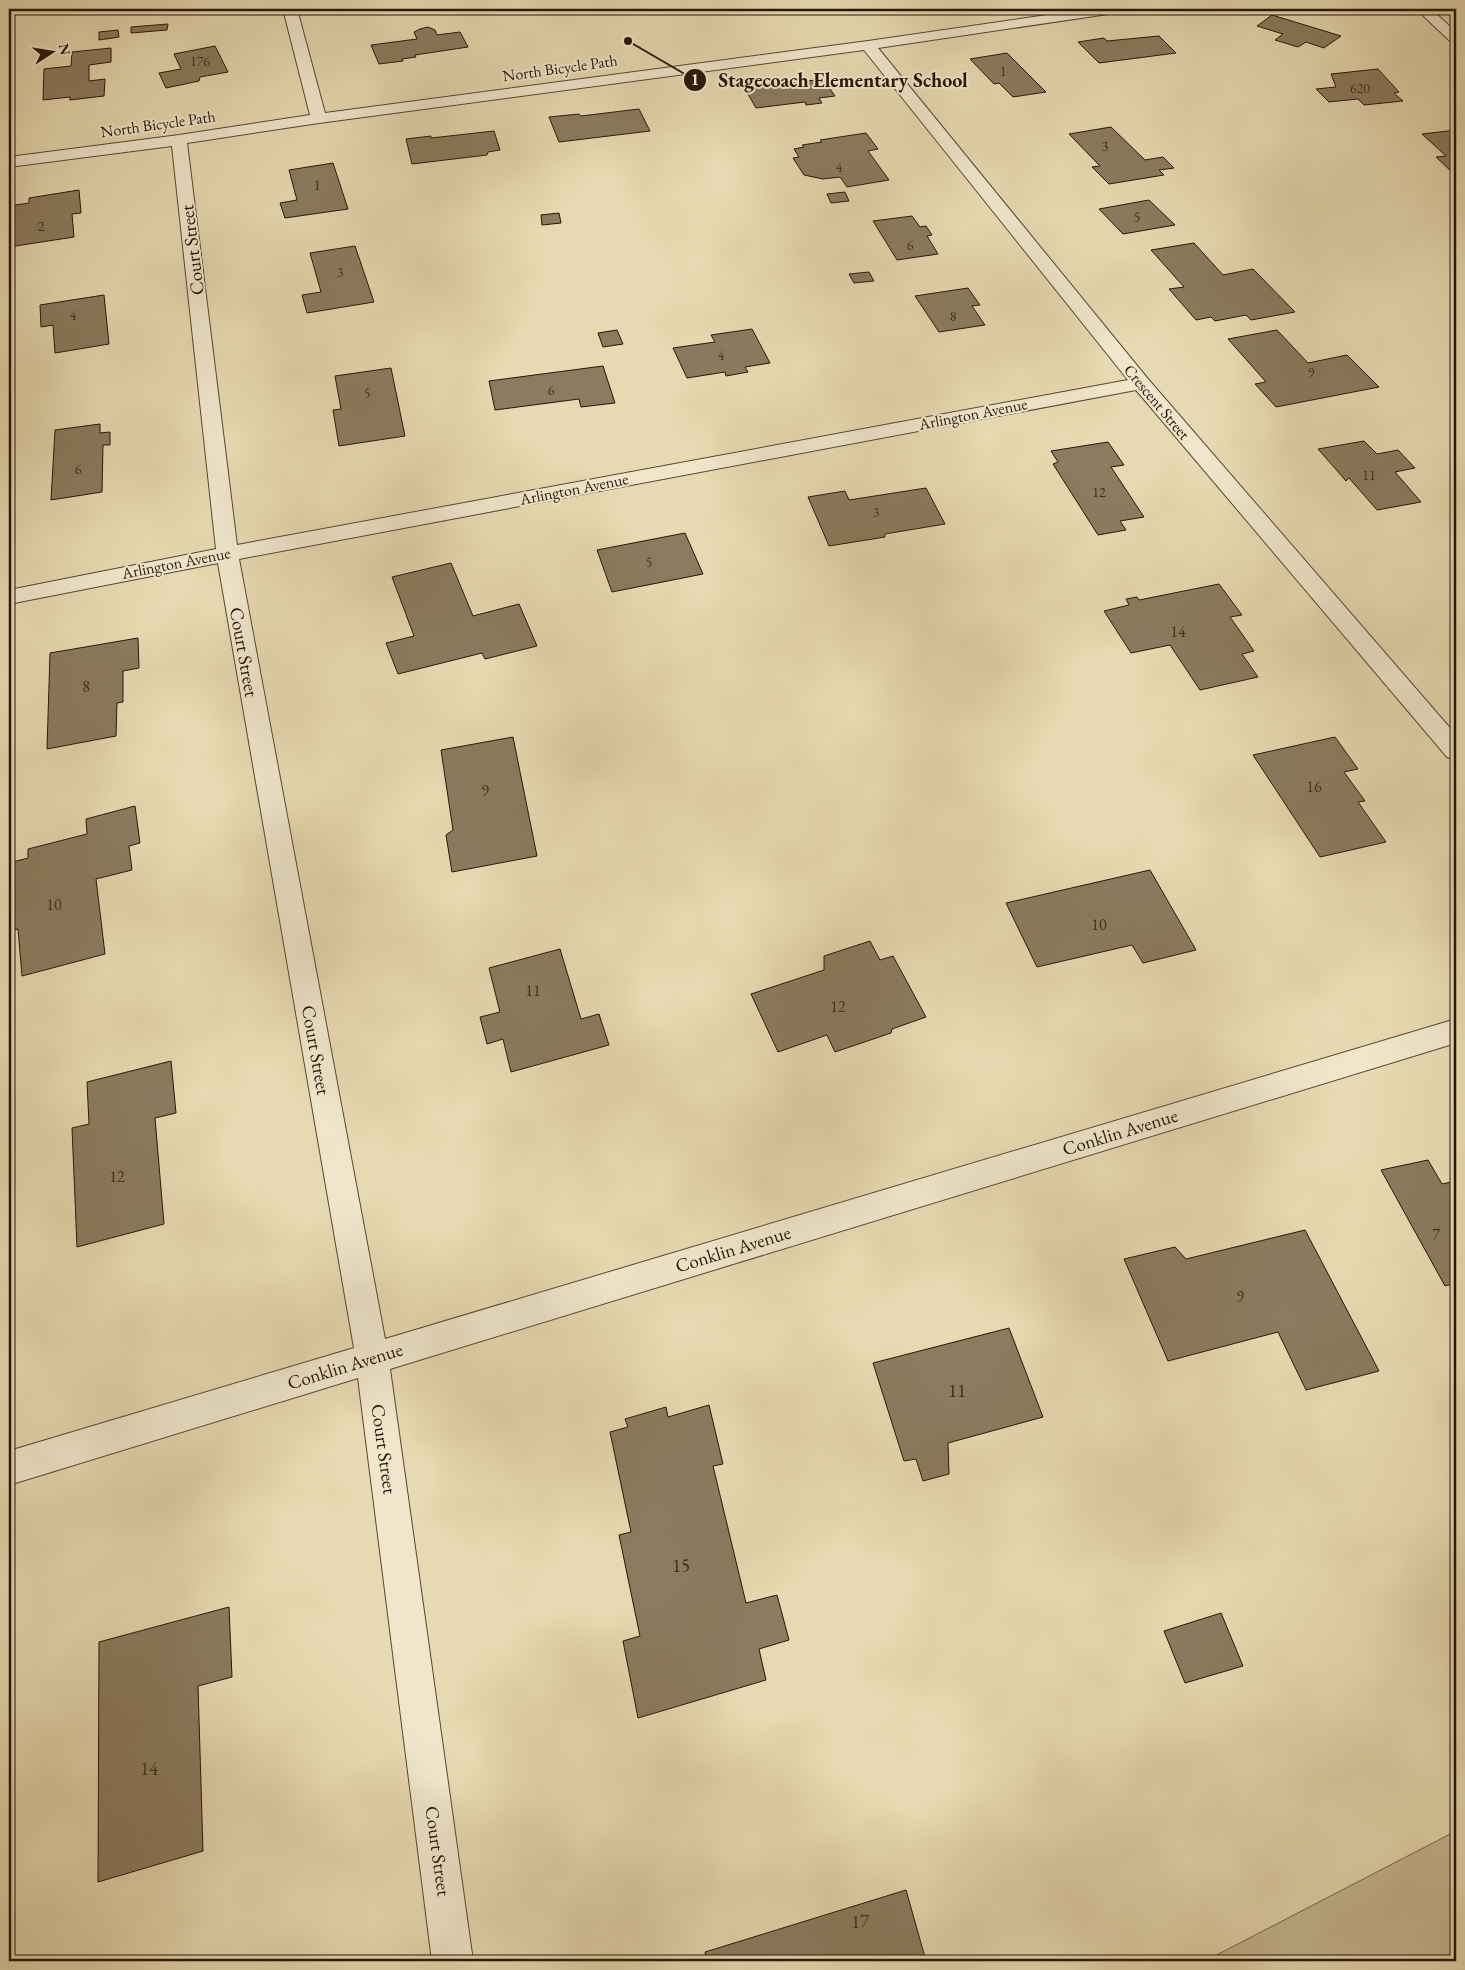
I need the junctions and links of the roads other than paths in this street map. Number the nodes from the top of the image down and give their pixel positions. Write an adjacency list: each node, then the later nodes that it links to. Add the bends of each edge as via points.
1 (290, 9): 6 (street)
2 (1115, 9): 5 (street, North Bicycle Path)
3 (1423, 9): 4 (street)
4 (1456, 39)
5 (868, 45): 6 (street, North Bicycle Path); 9 (street, Crescent Street)
6 (319, 118): 7 (street, North Bicycle Path)
7 (179, 140): 8 (street, North Bicycle Path); 10 (street, Court Street)
8 (9, 162)
9 (1141, 383): 10 (street, Arlington Avenue); 12 (street, Crescent Street)
10 (226, 554): 11 (street, Arlington Avenue); 14 (street, Court Street)
11 (9, 597)
12 (1456, 751)
13 (1456, 1031): 14 (street, Conklin Avenue)
14 (372, 1358): 15 (street, Conklin Avenue); 16 (street, Court Street)
15 (9, 1468)
16 (453, 1961)

